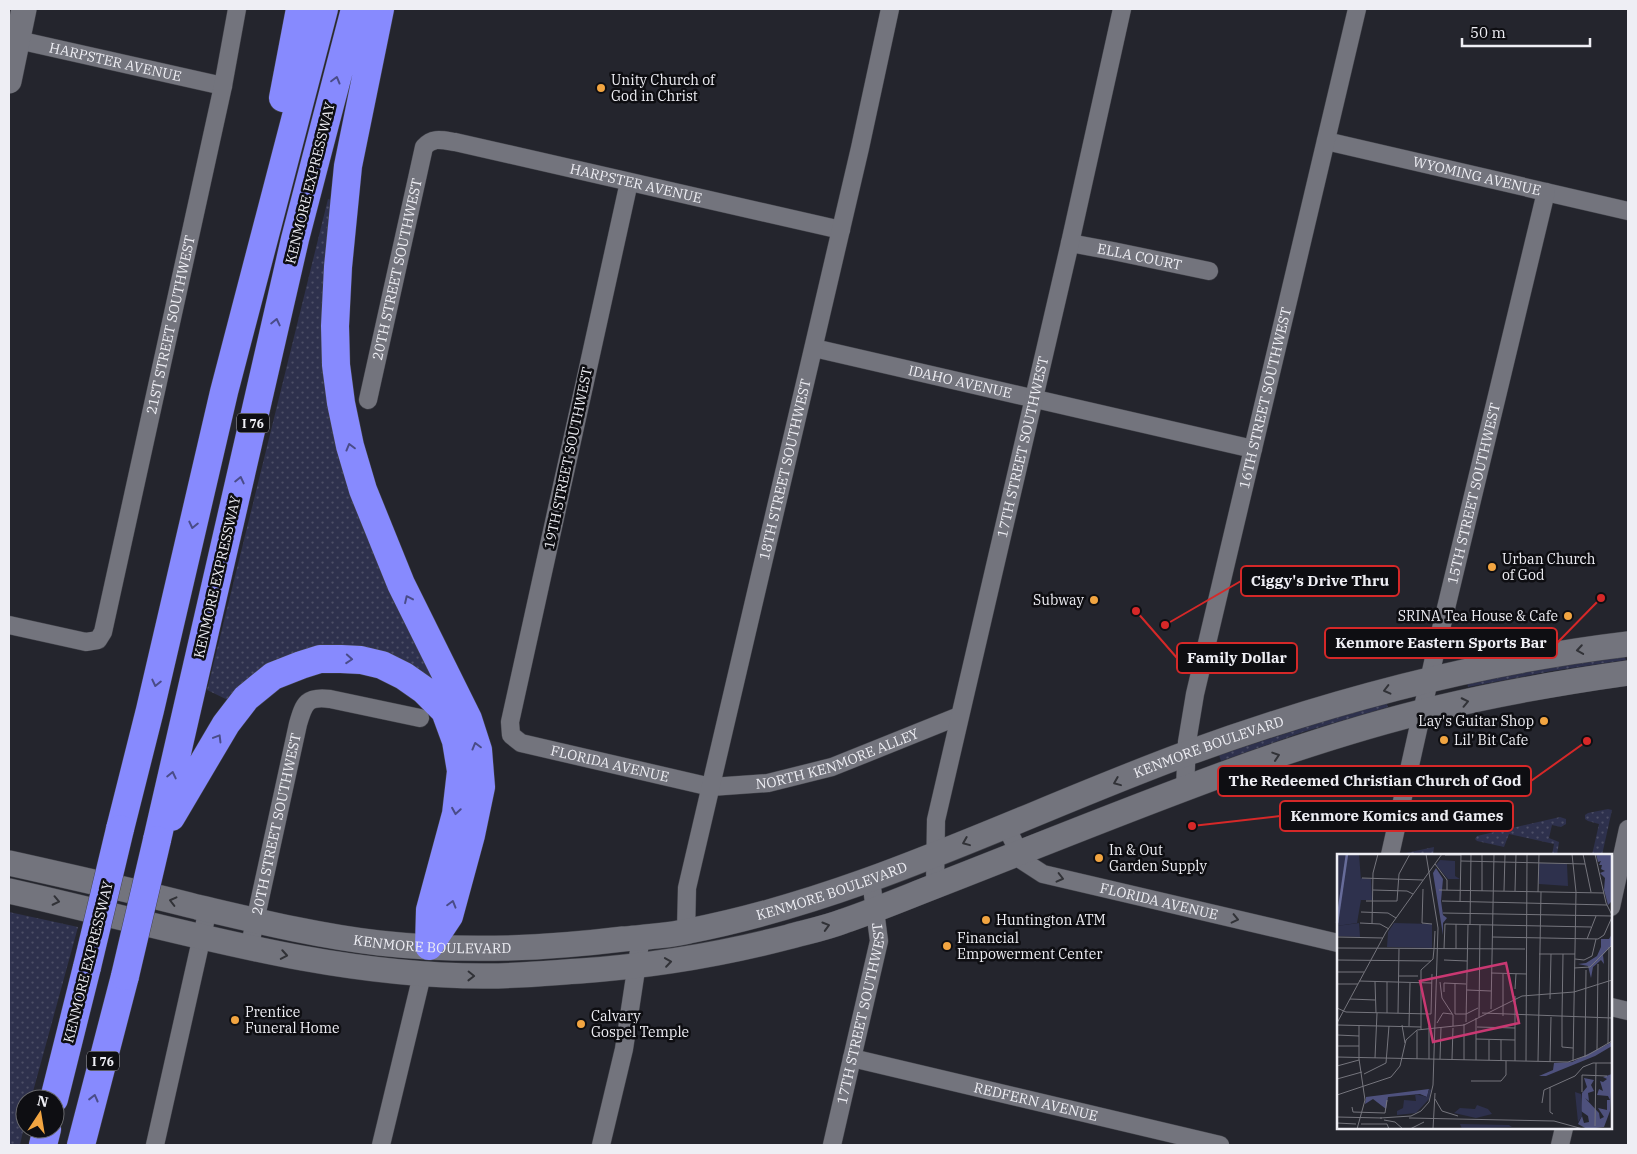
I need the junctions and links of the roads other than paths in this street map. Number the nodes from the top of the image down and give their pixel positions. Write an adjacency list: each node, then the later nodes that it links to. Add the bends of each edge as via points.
1 (24, 9): 10 (main road)
2 (237, 9): 12 (street, 21ST STREET SOUTHWEST)
3 (300, 9): 22 (highway)
4 (324, 9): 22 (highway, KENMORE EXPRESSWAY / I 76)
5 (355, 9): 39 (highway, KENMORE EXPRESSWAY / I 76, one-way to 5, via 295,239)
6 (380, 9): 55 (highway, one-way to 6, via 449,916 471,835 481,787 478,750 468,719 401,584 363,490 350,446 336,365 338,267 348,166)
7 (890, 9): 18 (street, 18TH STREET SOUTHWEST)
8 (1122, 9): 19 (street, 17TH STREET SOUTHWEST)
9 (1357, 9): 14 (street, 16TH STREET SOUTHWEST)
10 (13, 39): 11 (main road); 12 (street, HARPSTER AVENUE)
11 (9, 81)
12 (223, 86): 26 (street, 21ST STREET SOUTHWEST, via 103,632 98,640 86,642)
13 (430, 141): 15 (street, HARPSTER AVENUE, via 454,142); 24 (street, 20TH STREET SOUTHWEST, via 424,147)
14 (1326, 141): 16 (street, WYOMING AVENUE); 25 (street, 16TH STREET SOUTHWEST)
15 (629, 182): 18 (street, HARPSTER AVENUE); 33 (street, 19TH STREET SOUTHWEST, via 510,722)
16 (1546, 192): 17 (street, WYOMING AVENUE); 29 (street, 15TH STREET SOUTHWEST)
17 (1628, 211)
18 (841, 230): 21 (street, 18TH STREET SOUTHWEST)
19 (1070, 244): 20 (street, ELLA COURT); 23 (street, 17TH STREET SOUTHWEST)
20 (1209, 271)
21 (814, 348): 23 (street, IDAHO AVENUE); 35 (street, 18TH STREET SOUTHWEST)
22 (224, 392): 62 (highway, KENMORE EXPRESSWAY / I 76, one-way to 62, bridge)
23 (1033, 399): 25 (street, IDAHO AVENUE); 31 (street, 17TH STREET SOUTHWEST)
24 (368, 400)
25 (1253, 448): 34 (street, 16TH STREET SOUTHWEST, via 1195,694)
26 (9, 625)
27 (1628, 644): 29 (main road, KENMORE BOULEVARD, one-way to 29, via 1525,659)
28 (1628, 673): 30 (main road, KENMORE BOULEVARD, one-way to 28)
29 (1430, 680): 30 (street, 15TH STREET SOUTHWEST); 34 (main road, KENMORE BOULEVARD, one-way to 34, via 1372,694)
30 (1422, 712): 36 (main road, KENMORE BOULEVARD, one-way to 30, via 1303,747); 41 (street, 15TH STREET SOUTHWEST)
31 (959, 716): 35 (street, NORTH KENMORE ALLEY, via 832,767 768,783); 42 (street, 17TH STREET SOUTHWEST, via 936,820)
32 (420, 718): 50 (street, 20TH STREET SOUTHWEST, via 317,697 308,702 298,724)
33 (511, 735): 35 (street, FLORIDA AVENUE, via 521,743)
34 (1186, 754): 36 (street, 16TH STREET SOUTHWEST); 37 (main road, KENMORE BOULEVARD, one-way to 37)
35 (711, 787): 51 (street, 18TH STREET SOUTHWEST, via 687,888)
36 (1185, 788): 40 (main road, KENMORE BOULEVARD)
37 (1006, 826): 40 (street, FLORIDA AVENUE); 42 (main road, KENMORE BOULEVARD, one-way to 42)
38 (1628, 829): 47 (street)
39 (157, 840): 55 (highway, one-way to 55, via 226,724 246,698 273,676 320,659 361,660 382,665 424,690 445,711 460,764 456,814 430,910); 64 (highway, KENMORE EXPRESSWAY / I 76, one-way to 39, bridge)
40 (1020, 854): 45 (main road, KENMORE BOULEVARD); 54 (street, FLORIDA AVENUE, one-way to 54, via 1023,861 1043,874)
41 (1390, 854)
42 (934, 855): 44 (main road, KENMORE BOULEVARD); 45 (street, 17TH STREET SOUTHWEST)
43 (9, 863): 48 (main road, KENMORE BOULEVARD, one-way to 43)
44 (871, 880): 49 (street, 17TH STREET SOUTHWEST); 51 (main road, KENMORE BOULEVARD, via 798,905)
45 (935, 886): 49 (main road, KENMORE BOULEVARD)
46 (9, 891): 52 (main road, KENMORE BOULEVARD, one-way to 52)
47 (1612, 901)
48 (208, 909): 50 (main road, KENMORE BOULEVARD); 52 (street)
49 (876, 909): 57 (main road, KENMORE BOULEVARD, one-way to 49, via 738,950 843,922); 61 (street, 17TH STREET SOUTHWEST, via 879,941)
50 (254, 920): 55 (main road, KENMORE BOULEVARD, via 361,940); 56 (street, 20TH STREET SOUTHWEST)
51 (686, 932): 53 (main road, KENMORE BOULEVARD)
52 (202, 937): 56 (main road, KENMORE BOULEVARD); 65 (street)
53 (641, 937): 55 (main road, KENMORE BOULEVARD, via 572,945); 57 (street)
54 (1337, 942)
55 (429, 946): 58 (main road)
56 (248, 949): 58 (main road, KENMORE BOULEVARD, one-way to 58, via 356,968)
57 (637, 966): 58 (main road, KENMORE BOULEVARD, one-way to 57, via 545,974); 67 (street, via 624,1049)
58 (422, 975): 66 (street)
59 (1612, 1007): 60 (street)
60 (1628, 1011)
61 (852, 1058): 68 (street, 17TH STREET SOUTHWEST); 69 (street, REDFERN AVENUE)
62 (56, 1089)
63 (1564, 1129): 70 (street)
64 (82, 1145)
65 (155, 1145)
66 (381, 1145)
67 (601, 1145)
68 (832, 1145)
69 (1220, 1145)
70 (1560, 1145)

